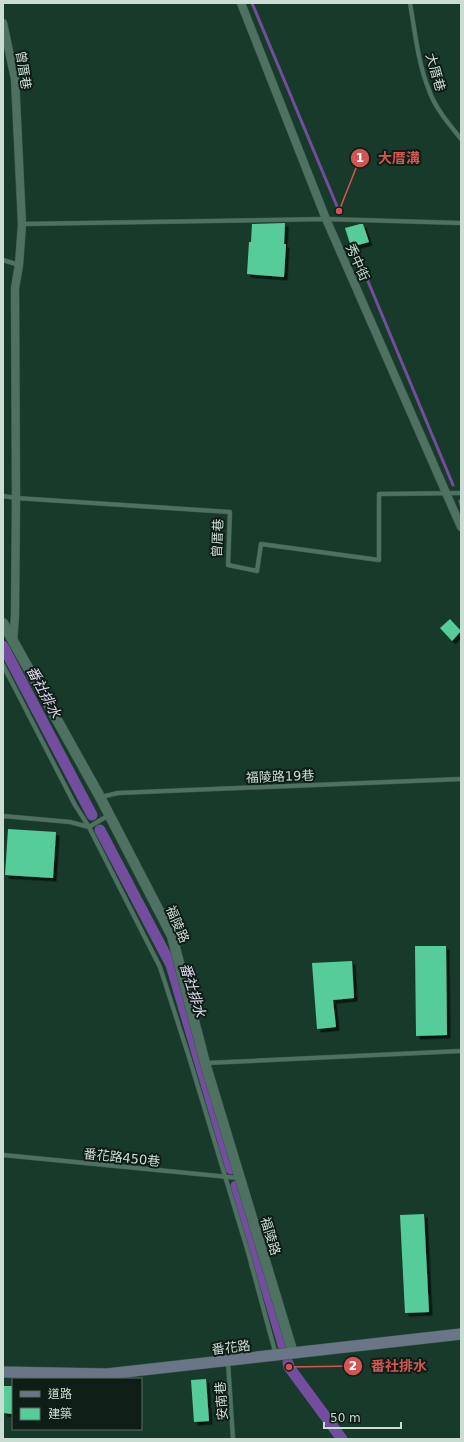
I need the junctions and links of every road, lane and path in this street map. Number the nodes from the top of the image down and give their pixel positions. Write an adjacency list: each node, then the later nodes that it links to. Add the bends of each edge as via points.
1 (240, 3): 5 (street, 秀中街)
2 (410, 3): 4 (lane, 大厝巷, via 429,91 439,110)
3 (3, 23): 7 (street, 曾厝巷, via 15,79)
4 (461, 138)
5 (326, 219): 6 (lane); 7 (lane); 10 (street, 秀中街)
6 (461, 222)
7 (22, 224): 9 (street, 曾厝巷)
8 (3, 260): 9 (lane)
9 (19, 265): 13 (street, 曾厝巷, via 15,288)
10 (447, 493): 11 (lane); 13 (lane, 曾厝巷, via 379,494 379,560 261,544 257,571 228,565 230,512); 14 (street, 秀中街)
11 (461, 493)
12 (3, 496): 13 (lane, 曾厝巷)
13 (16, 498): 16 (street, 曾厝巷)
14 (461, 527)
15 (3, 623): 16 (street, 福陵路)
16 (13, 642): 19 (street, 福陵路)
17 (3, 665): 22 (lane, via 75,805)
18 (461, 779): 19 (lane, 福陵路19巷, via 118,793)
19 (100, 798): 20 (street, 福陵路)
20 (109, 815): 22 (lane); 24 (street, 福陵路, via 172,936)
21 (3, 816): 22 (lane, via 70,822)
22 (89, 827): 26 (lane, via 160,967)
23 (461, 1051): 24 (lane)
24 (205, 1063): 27 (street, 福陵路)
25 (3, 1155): 26 (lane, 番花路450巷)
26 (224, 1177): 27 (lane, 番花路450巷); 30 (lane, via 248,1252)
27 (240, 1178): 29 (street, 福陵路)
28 (461, 1334): 29 (main road, 番花路)
29 (293, 1353): 30 (main road, 番花路)
30 (276, 1355): 31 (main road, 番花路)
31 (228, 1361): 32 (main road, 番花路, via 107,1374); 33 (lane, 安南巷)
32 (3, 1372)
33 (233, 1439)

